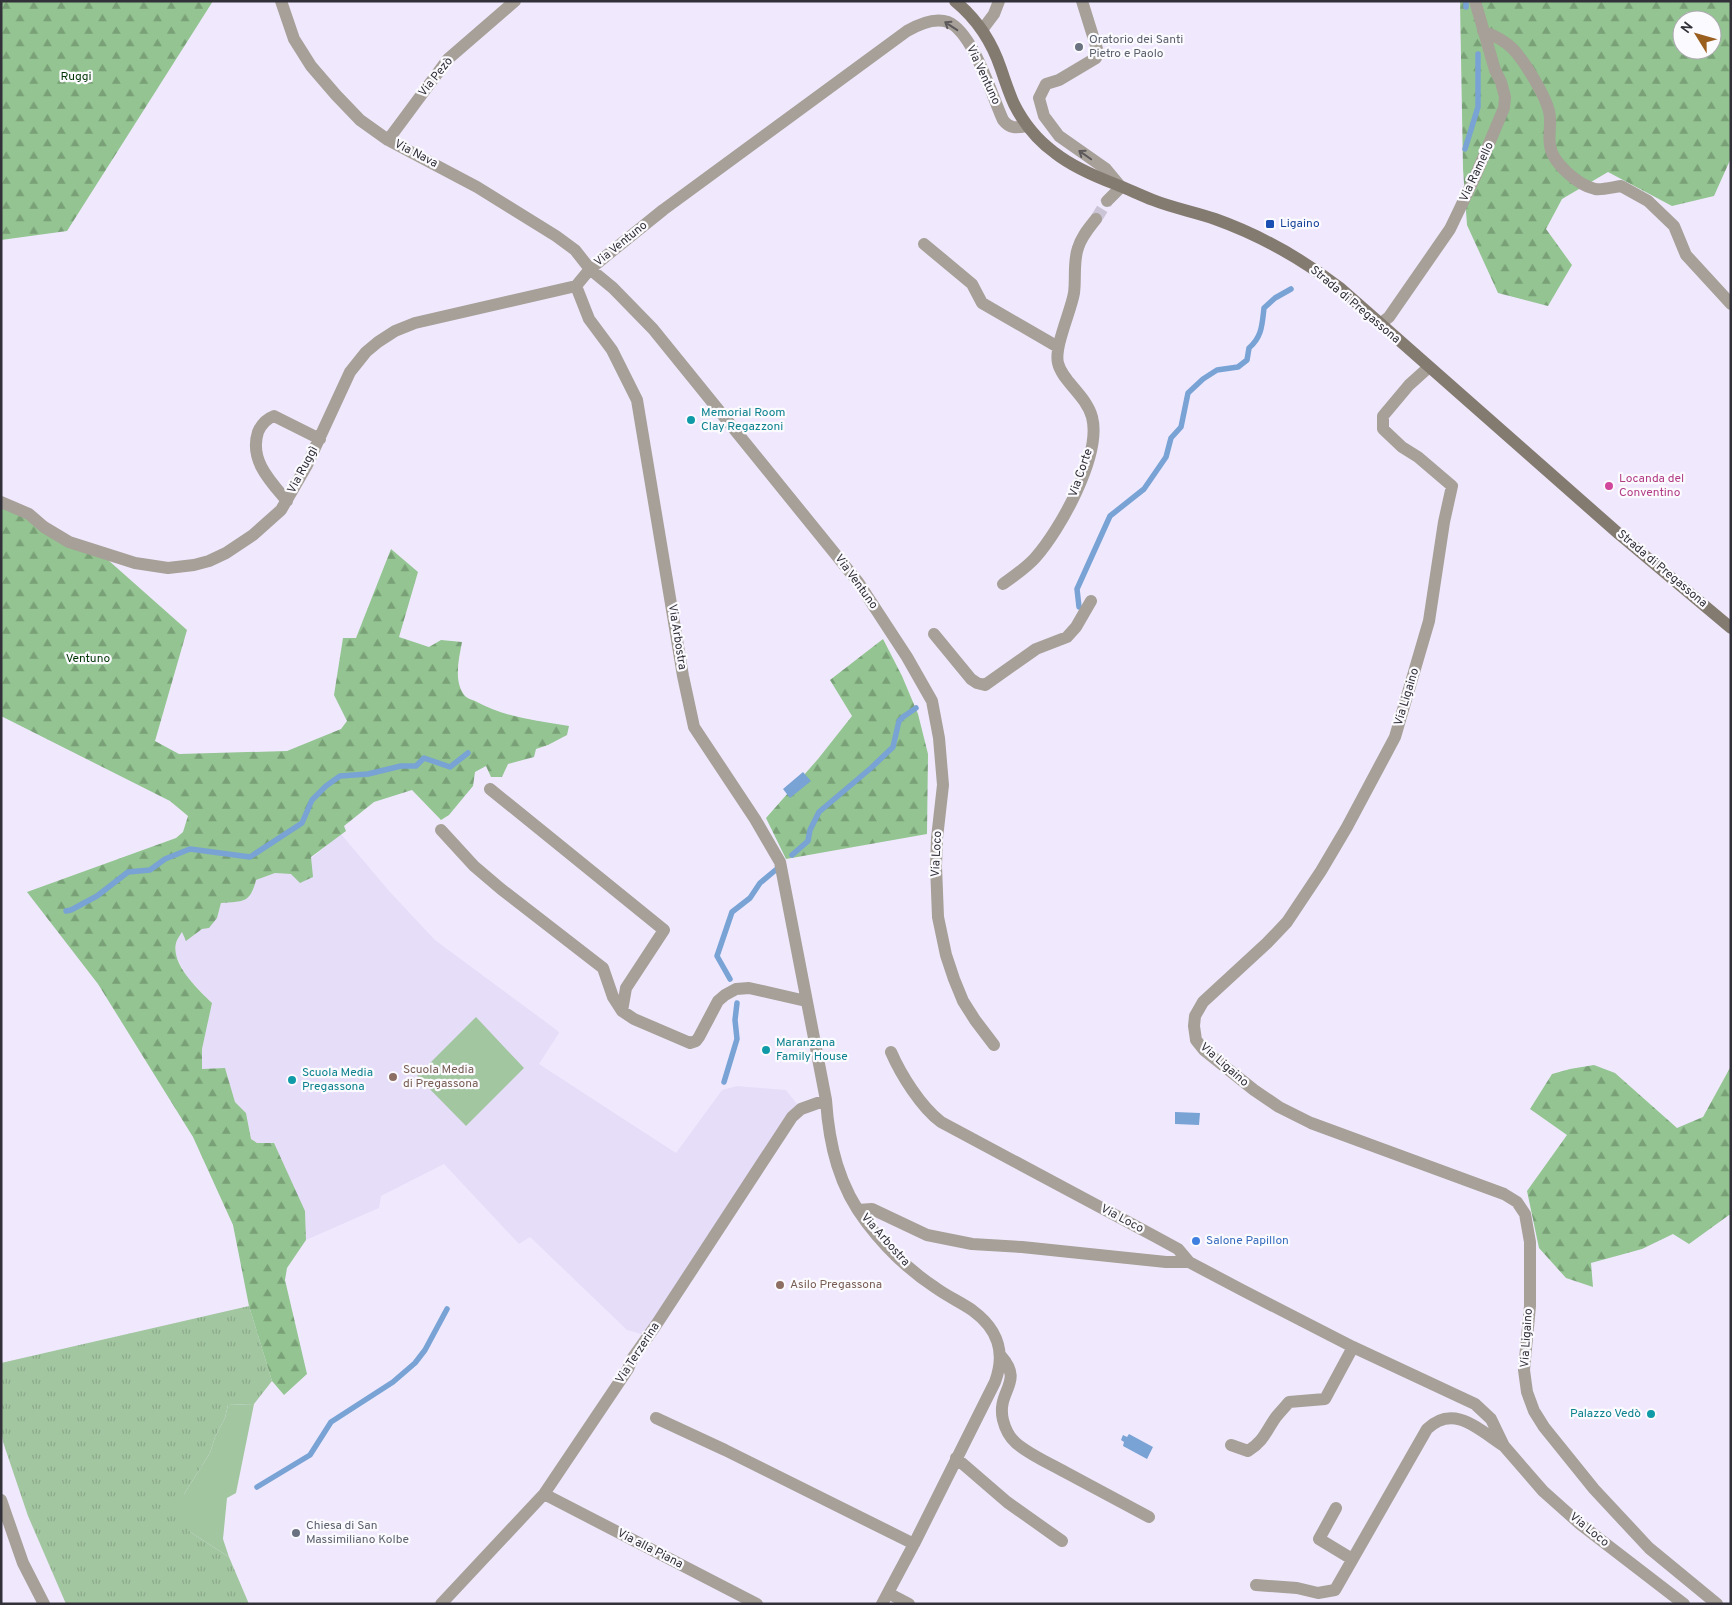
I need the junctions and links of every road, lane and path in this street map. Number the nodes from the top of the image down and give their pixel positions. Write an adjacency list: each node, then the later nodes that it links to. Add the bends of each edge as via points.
1 (281, 1): 10 (street, Via Nava, via 294,39 311,66 360,120)
2 (515, 1): 10 (street, Via Pezò, via 448,59)
3 (955, 1): 7 (street, Strada di Pregassona)
4 (999, 1): 7 (street)
5 (1082, 1): 11 (street, one-way to 5, via 1106,169 1059,136 1044,116 1039,98 1046,84 1096,58 1097,49)
6 (1475, 1): 8 (street, Via Ramello)
7 (982, 30): 9 (street, Strada di Pregassona)
8 (1483, 31): 17 (street, via 1512,48 1537,85 1549,110 1550,145 1556,161 1568,174 1594,188 1621,186 1648,200 1674,226 1686,255); 18 (street, Via Ramello, via 1501,82 1504,108 1450,229)
9 (1027, 126): 11 (street, Strada di Pregassona, via 1067,162); 15 (street, Via Ventuno, one-way to 15, via 1015,128 1003,120 974,51 951,24 935,20 917,25 668,206)
10 (388, 140): 15 (street, Via Nava, via 477,187 556,236 575,250)
11 (1122, 187): 12 (street); 18 (street, Strada di Pregassona, via 1269,242 1313,268)
12 (1107, 201)
13 (1096, 219): 19 (street, Via Corte, via 1077,249 1074,292)
14 (924, 244): 19 (street, via 972,284 982,303)
15 (590, 269): 16 (street); 28 (street, Via Ventuno, via 653,329 858,582)
16 (576, 286): 21 (street, Via Ruggì, via 395,330 366,352 350,372); 31 (street, Via Arbostra, via 589,319 612,350 638,400 694,727 780,862)
17 (1731, 304)
18 (1380, 324): 20 (street, Strada di Pregassona)
19 (1058, 347): 24 (street, Via Corte, via 1059,367 1091,414 1093,432 1089,457 1073,498 1045,546 1026,567)
20 (1429, 367): 26 (street, Strada di Pregassona); 58 (street, Via Ligaino, via 1409,384 1383,416 1382,423 1383,429 1402,447 1452,486 1429,621 1395,737 1343,834 1287,922 1203,1002 1195,1016 1196,1040 1279,1107 1311,1123 1504,1194 1517,1202 1525,1214 1530,1242 1530,1306 1524,1370 1534,1411 1594,1490 1649,1548)
21 (320, 439): 22 (street, Via Ruggì); 22 (street, via 274,416 259,430 255,444 257,458)
22 (287, 501): 23 (street, Via Ruggì, via 253,535 226,553 194,565 168,568 135,563 69,542 29,514)
23 (1, 502)
24 (1003, 584)
25 (1090, 601): 27 (street, via 1067,637 1036,650 985,685 971,679)
26 (1731, 628)
27 (934, 634)
28 (907, 657): 33 (street, Via Loco, via 932,702 939,738 943,785 936,891 946,955 964,1000)
29 (490, 789): 32 (street, via 664,930 626,988)
30 (440, 830): 32 (street, via 501,889 603,968 612,997)
31 (806, 1001): 32 (street, via 749,988 736,989 718,1001 699,1037 690,1043 634,1019); 35 (street, Via Arbostra)
32 (622, 1010)
33 (994, 1045)
34 (891, 1052): 37 (street, Via Loco, via 902,1074 930,1113 941,1122 1163,1241)
35 (826, 1100): 36 (street, Via Arbostra, via 828,1129 838,1172); 44 (street, Via Terzerina, via 801,1109 792,1117)
36 (858, 1210): 37 (street, Via Loco, via 872,1208 927,1235 972,1244); 39 (street, Via Arbostra, via 906,1265 984,1320 998,1343)
37 (1189, 1262): 38 (street, Via Loco)
38 (1353, 1347): 41 (street, via 1325,1399 1289,1402 1255,1446 1248,1451); 42 (street, Via Loco, via 1475,1404 1491,1419)
39 (1001, 1356): 43 (street, via 995,1382); 47 (street, Via Arbostra, via 1012,1377 1002,1404 1002,1414 1016,1443)
40 (656, 1418): 49 (street)
41 (1232, 1445)
42 (1504, 1446): 50 (street, Via Loco, via 1464,1420 1453,1417 1435,1422 1427,1430); 57 (street, Via Loco, via 1542,1491)
43 (956, 1458): 48 (street, via 1007,1502); 49 (street)
44 (544, 1494): 54 (street, Via Terzerina); 55 (street, Via alla Piana)
45 (1, 1500): 53 (street, via 23,1563)
46 (1336, 1508): 50 (street, via 1319,1539)
47 (1149, 1517)
48 (1062, 1541)
49 (914, 1544): 52 (street)
50 (1352, 1559): 51 (street, Via Loco, via 1335,1590 1318,1593)
51 (1256, 1585)
52 (885, 1598): 56 (street)
53 (44, 1604)
54 (441, 1604)
55 (757, 1604)
56 (909, 1604)
57 (1684, 1604)
58 (1717, 1604)

